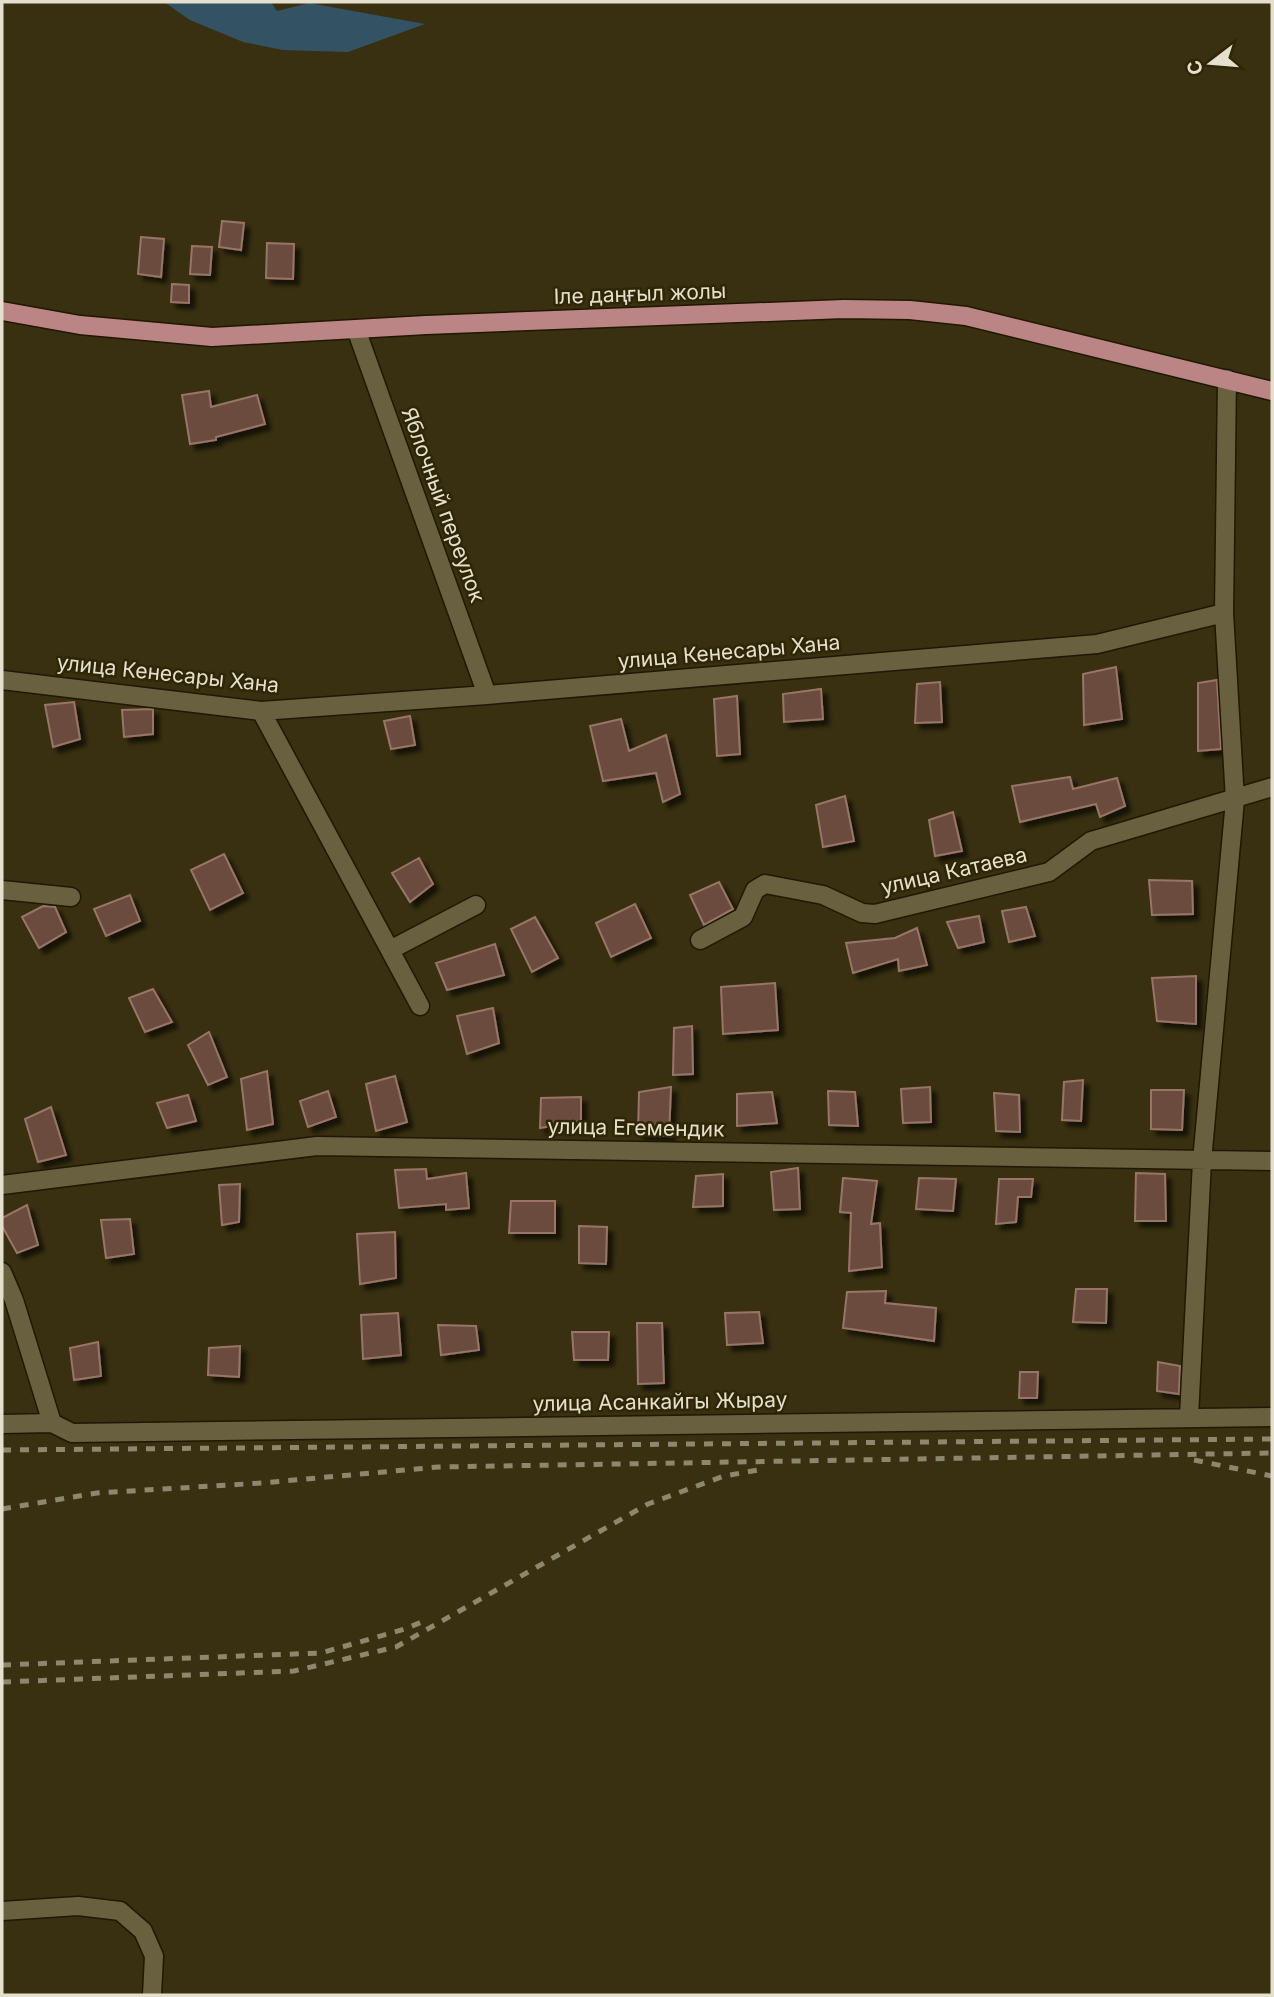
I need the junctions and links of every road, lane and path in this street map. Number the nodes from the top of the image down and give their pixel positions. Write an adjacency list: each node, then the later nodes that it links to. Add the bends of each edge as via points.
1 (2, 311): 2 (main road, Іле даңғыл жолы, via 80,325 212,337)
2 (356, 329): 3 (main road, Іле даңғыл жолы, via 910,310 967,316); 7 (street, Яблочный переулок)
3 (1227, 379): 4 (main road, Іле даңғыл жолы); 5 (street)
4 (1272, 391)
5 (1224, 614): 7 (street, улица Кенесары Хана, via 1097,644); 10 (street)
6 (2, 680): 8 (street, улица Кенесары Хана)
7 (487, 695): 8 (street, улица Кенесары Хана)
8 (261, 711): 15 (street)
9 (1272, 787): 10 (street, улица Катаева)
10 (1236, 800): 14 (street, улица Катаева, via 1091,841 1049,872 875,914 862,913 823,895 765,884 755,890 743,917); 17 (street)
11 (2, 890): 12 (street)
12 (71, 897)
13 (476, 905): 15 (street)
14 (700, 940)
15 (390, 950): 16 (street)
16 (420, 1006)
17 (1202, 1161): 18 (street, улица Егемендик); 19 (street, улица Егемендик, via 317,1146); 21 (street)
18 (1272, 1161)
19 (2, 1185)
20 (2, 1272): 23 (street)
21 (1189, 1417): 22 (street, улица Асанкайгы Жырау); 23 (street, улица Асанкайгы Жырау, via 72,1433)
22 (1272, 1417)
23 (52, 1423): 24 (street, улица Асанкайгы Жырау)
24 (2, 1424)
25 (2, 1911): 26 (street, via 78,1906 120,1911 142,1931 153,1956)
26 (152, 1995)

